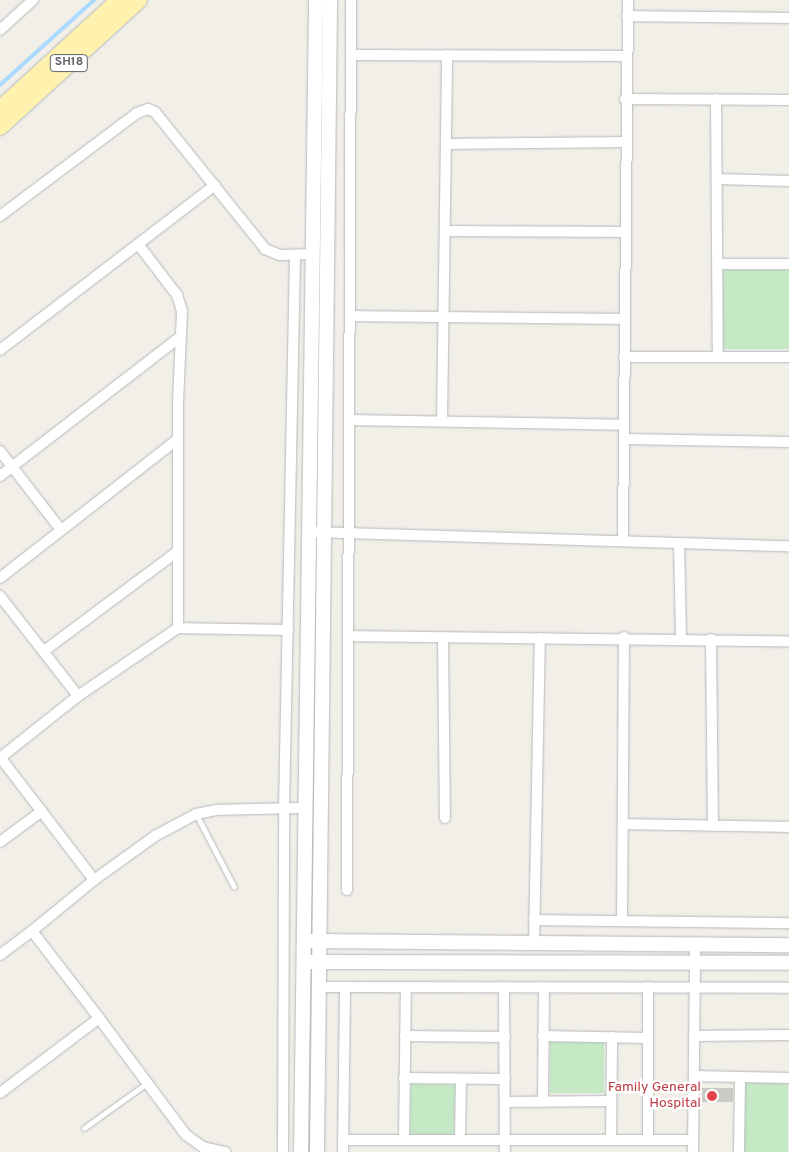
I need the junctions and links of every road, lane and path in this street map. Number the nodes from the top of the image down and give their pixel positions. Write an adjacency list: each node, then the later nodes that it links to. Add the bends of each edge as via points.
1 (33, 0): 10 (street)
2 (119, 0): 17 (main road, SH18)
3 (139, 0): 18 (main road, SH18)
4 (316, 0): 28 (street)
5 (330, 0): 51 (street)
6 (351, 0): 11 (street)
7 (628, 0): 8 (street)
8 (627, 16): 9 (street); 13 (street)
9 (789, 18)
10 (0, 30)
11 (351, 55): 12 (street); 32 (street)
12 (447, 55): 13 (street); 20 (street)
13 (625, 56): 14 (street)
14 (625, 99): 15 (street); 19 (street)
15 (716, 99): 16 (street); 21 (street)
16 (789, 100)
17 (0, 108)
18 (0, 127)
19 (625, 142): 20 (street); 26 (street)
20 (446, 144): 25 (street)
21 (717, 180): 22 (street); 30 (street)
22 (789, 181)
23 (215, 185): 24 (street, via 155,112 148,109 137,113); 27 (street); 29 (street, via 265,250)
24 (0, 216)
25 (445, 231): 26 (street); 33 (street)
26 (624, 232): 34 (street)
27 (138, 244): 35 (street, via 180,302); 36 (street)
28 (312, 254): 29 (street); 50 (street)
29 (295, 255): 60 (street)
30 (718, 264): 31 (street); 38 (street)
31 (789, 264)
32 (350, 316): 33 (street); 40 (street)
33 (444, 317): 34 (street); 41 (street)
34 (624, 319): 37 (street)
35 (180, 337): 43 (street); 47 (street)
36 (0, 350)
37 (624, 357): 38 (street); 42 (street)
38 (718, 357): 39 (street)
39 (789, 357)
40 (350, 420): 41 (street); 52 (street)
41 (442, 421): 42 (street)
42 (624, 425): 44 (street)
43 (178, 439): 49 (street); 56 (street)
44 (624, 439): 45 (street); 53 (street)
45 (789, 442)
46 (0, 451): 47 (street)
47 (12, 466): 48 (street); 49 (street)
48 (0, 476)
49 (61, 530): 57 (street)
50 (309, 532): 51 (street); 71 (street)
51 (324, 533): 52 (street); 88 (street)
52 (350, 534): 53 (street); 61 (street)
53 (623, 542): 54 (street)
54 (679, 543): 55 (street); 65 (street)
55 (789, 546)
56 (177, 552): 59 (street); 68 (street)
57 (0, 578)
58 (0, 596): 68 (street)
59 (178, 628): 60 (street); 69 (street)
60 (288, 630): 72 (street)
61 (349, 636): 62 (street); 82 (street)
62 (443, 637): 64 (street); 75 (street)
63 (624, 637): 64 (street); 65 (street); 76 (street)
64 (540, 638): 83 (street)
65 (681, 638): 66 (street)
66 (711, 639): 67 (street); 77 (street)
67 (789, 641)
68 (44, 651): 69 (street)
69 (78, 696): 70 (street)
70 (0, 757): 73 (street)
71 (305, 808): 72 (street); 87 (street)
72 (284, 809): 74 (street, via 216,810); 133 (street)
73 (42, 812): 79 (street); 80 (street)
74 (196, 814): 80 (street, via 155,836); 81 (lane)
75 (445, 818)
76 (623, 824): 77 (street); 84 (street)
77 (714, 826): 78 (street)
78 (789, 826)
79 (0, 842)
80 (94, 880): 86 (street)
81 (234, 887)
82 (347, 890)
83 (534, 920): 84 (street); 89 (street)
84 (622, 921): 85 (street)
85 (789, 923)
86 (32, 931): 92 (street); 105 (street)
87 (304, 941): 88 (street); 93 (street)
88 (320, 941): 89 (street); 94 (street)
89 (534, 943): 90 (street)
90 (695, 944): 91 (street); 95 (street)
91 (789, 945)
92 (0, 955)
93 (303, 962): 94 (street); 134 (street)
94 (319, 962): 95 (street); 97 (street)
95 (694, 963): 96 (street); 103 (street)
96 (789, 963)
97 (319, 986): 98 (street); 135 (street)
98 (345, 987): 99 (street); 125 (street)
99 (406, 987): 100 (street); 107 (street)
100 (504, 987): 101 (street); 110 (street)
101 (544, 987): 102 (street); 108 (street)
102 (648, 987): 103 (street); 112 (street)
103 (694, 987): 104 (street); 109 (street)
104 (789, 988)
105 (99, 1018): 119 (street); 120 (street)
106 (789, 1035): 109 (street)
107 (405, 1036): 110 (street); 115 (street)
108 (543, 1036): 111 (street); 123 (street)
109 (694, 1036): 113 (street)
110 (504, 1037): 118 (street)
111 (612, 1037): 112 (street); 121 (street)
112 (648, 1038): 130 (street)
113 (694, 1076): 114 (street); 131 (street)
114 (740, 1077): 116 (street); 139 (street)
115 (404, 1078): 117 (street); 126 (street)
116 (789, 1078)
117 (461, 1079): 118 (street); 127 (street)
118 (505, 1079): 122 (street)
119 (147, 1083): 124 (lane); 132 (street, via 194,1142)
120 (0, 1094)
121 (611, 1101): 123 (street); 129 (street)
122 (505, 1102): 123 (street); 128 (street)
123 (543, 1102)
124 (84, 1128)
125 (343, 1140): 126 (street); 136 (street)
126 (404, 1140): 127 (street)
127 (460, 1140): 128 (street)
128 (505, 1140): 129 (street); 137 (street)
129 (611, 1140): 130 (street)
130 (648, 1140): 131 (street)
131 (693, 1140): 138 (street)
132 (225, 1152)
133 (283, 1152)
134 (301, 1152)
135 (317, 1152)
136 (343, 1152)
137 (505, 1152)
138 (693, 1152)
139 (739, 1152)

